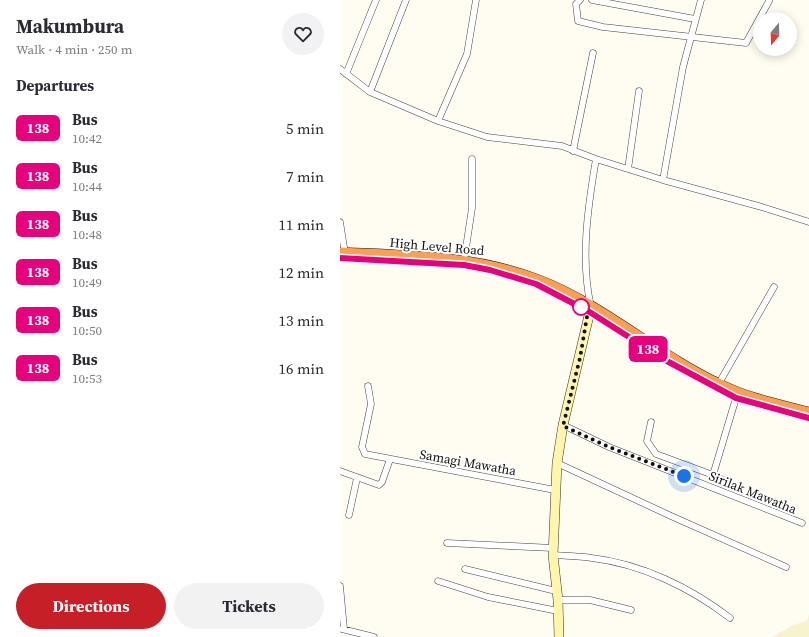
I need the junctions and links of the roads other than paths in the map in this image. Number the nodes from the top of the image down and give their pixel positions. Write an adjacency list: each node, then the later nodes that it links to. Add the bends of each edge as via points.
1 (376, 0): 12 (street)
2 (406, 0): 14 (street)
3 (476, 0): 15 (street, via 466,54)
4 (580, 0): 9 (street, via 576,4 578,21 603,27)
5 (592, 0): 8 (street)
6 (701, 0): 8 (street)
7 (768, 1): 9 (street, via 746,43)
8 (695, 19): 9 (street)
9 (689, 38): 20 (street)
10 (594, 53): 16 (street)
11 (340, 69): 12 (street)
12 (346, 74): 14 (street)
13 (639, 91): 19 (street)
14 (370, 92): 15 (street)
15 (438, 121): 16 (street, via 486,137 562,146)
16 (573, 151): 18 (street)
17 (472, 159): 24 (street, via 472,208)
18 (596, 159): 19 (street); 26 (street, via 587,233 586,276)
19 (628, 169): 20 (street)
20 (663, 180): 22 (street)
21 (340, 222): 23 (street)
22 (809, 222)
23 (343, 256): 24 (highway, High Level Road); 26 (highway, High Level Road, via 464,265 490,270 536,284)
24 (464, 261): 26 (highway, High Level Road, via 492,266 537,280)
25 (774, 287): 27 (street)
26 (590, 309): 27 (highway, High Level Road); 29 (highway, High Level Road, via 665,360); 33 (street)
27 (718, 385): 30 (highway, High Level Road, via 743,396)
28 (368, 386): 34 (street, Samagi Mawatha, via 372,404 362,447 365,454)
29 (736, 398): 31 (highway, High Level Road); 37 (street)
30 (809, 413)
31 (809, 418)
32 (651, 422): 37 (street, via 647,441 656,454)
33 (563, 426): 35 (street); 42 (street, Sirilak Mawatha, via 609,447)
34 (390, 459): 38 (street, via 379,484); 40 (street, Samagi Mawatha)
35 (557, 463): 40 (street); 45 (street)
36 (340, 471): 38 (street)
37 (713, 475): 39 (street)
38 (357, 478): 41 (street)
39 (727, 482)
40 (555, 490): 44 (street)
41 (349, 516)
42 (802, 523)
43 (447, 543): 44 (street)
44 (553, 551): 49 (street); 52 (street, via 621,563 684,587)
45 (786, 567)
46 (465, 569): 49 (street)
47 (438, 581): 51 (street, via 488,597)
48 (340, 586): 53 (street)
49 (557, 596): 50 (street, via 590,600); 51 (street)
50 (631, 610)
51 (558, 611): 55 (street)
52 (730, 618)
53 (341, 629): 54 (street)
54 (374, 637)
55 (559, 637)

